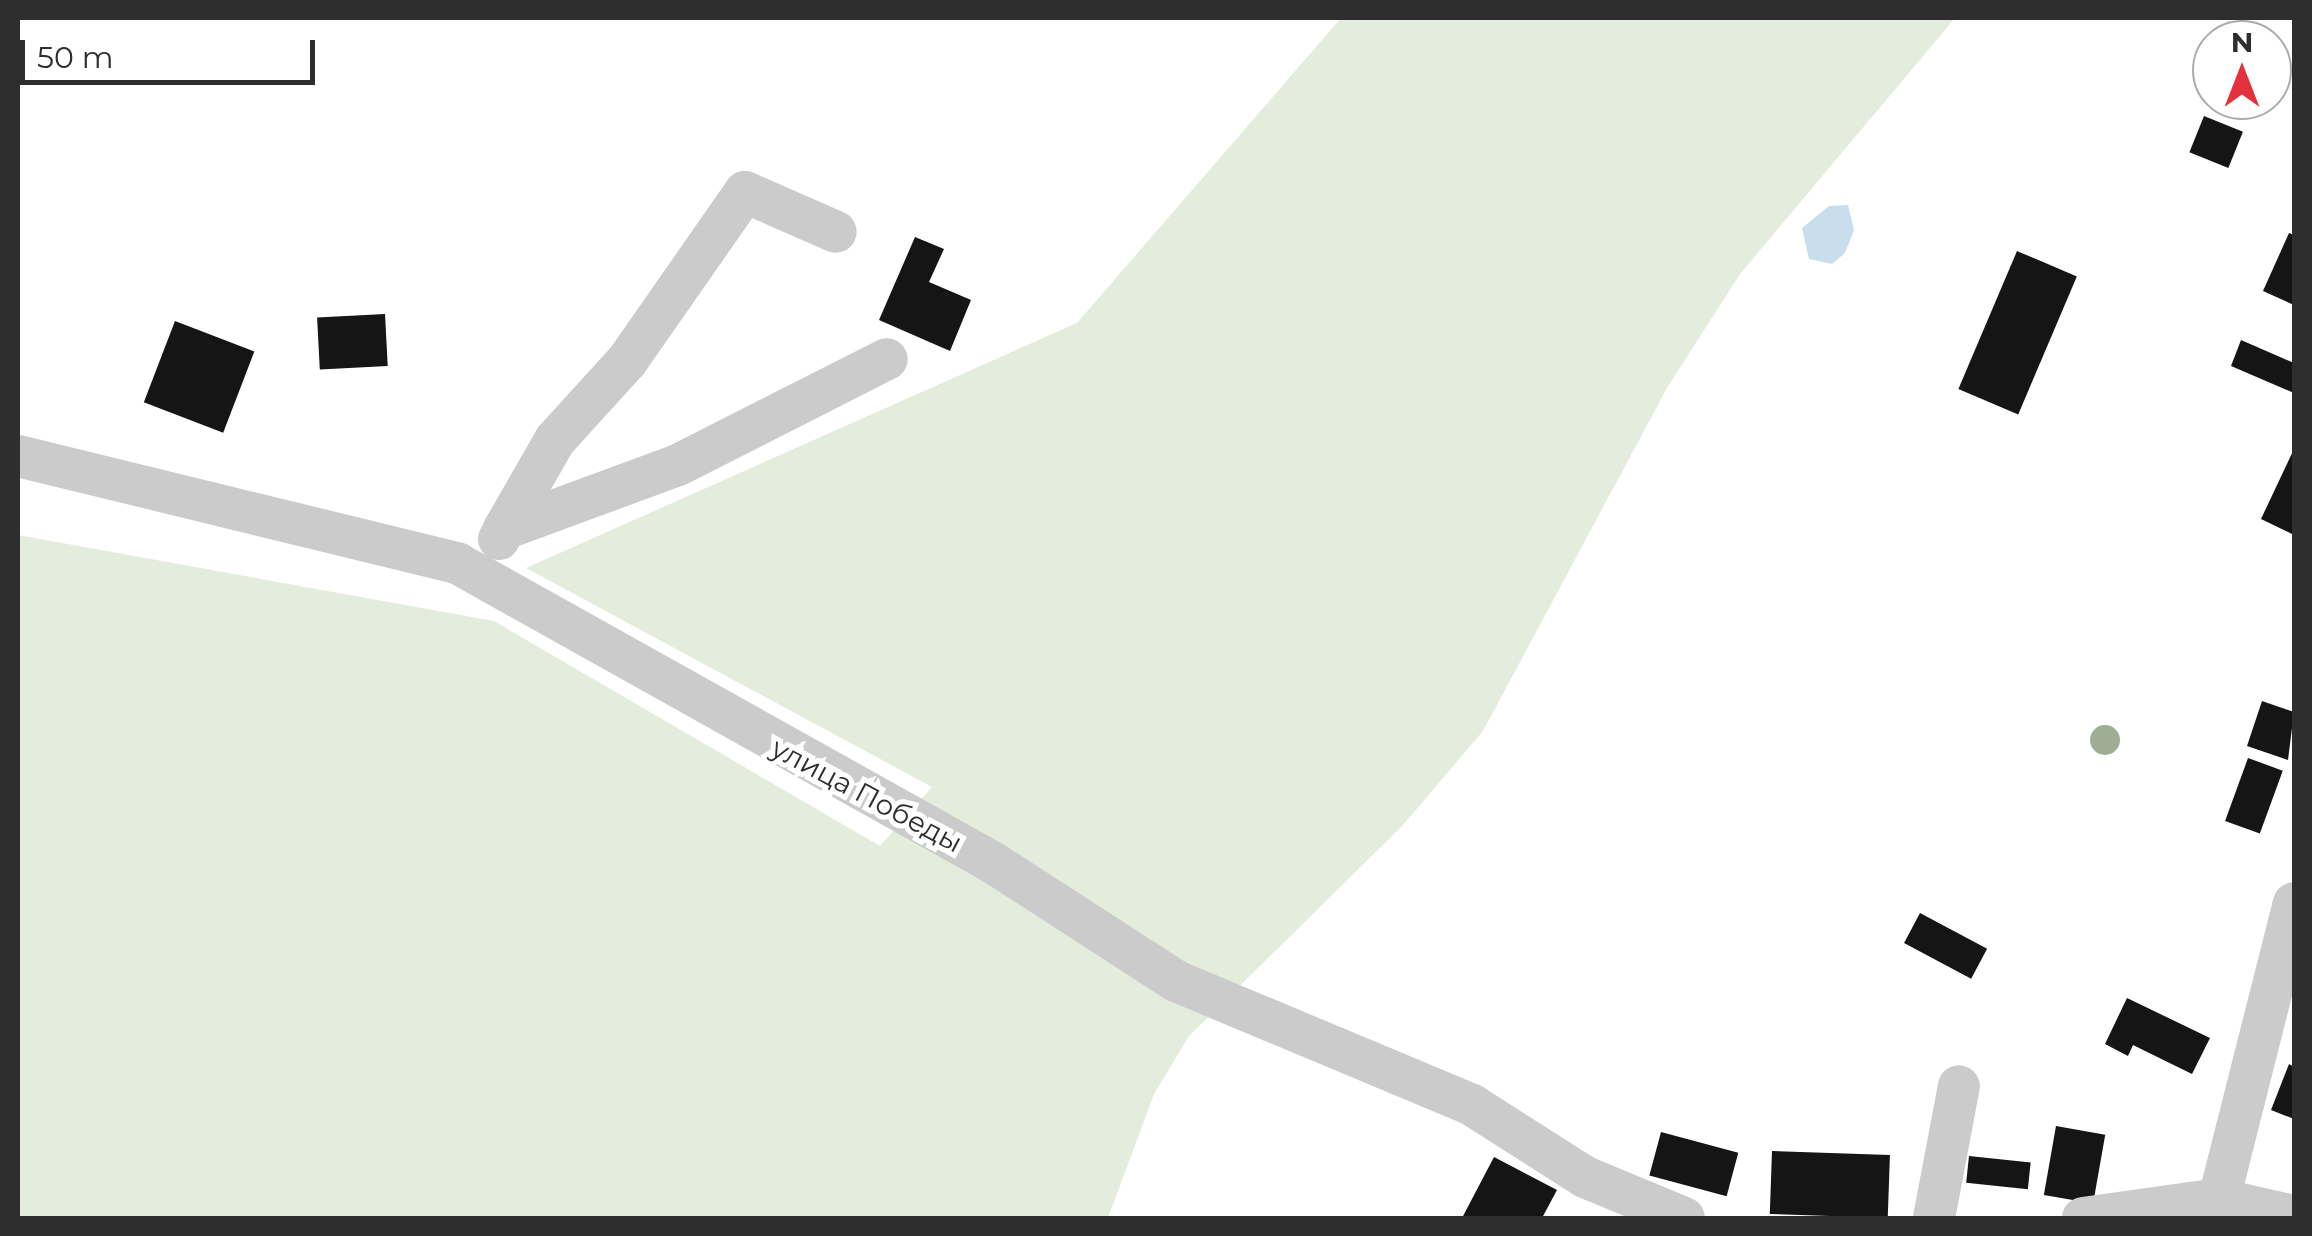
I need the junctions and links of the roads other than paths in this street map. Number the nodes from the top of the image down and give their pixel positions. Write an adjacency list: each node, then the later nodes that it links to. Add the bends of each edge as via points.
1 (836, 232): 4 (street, via 745,192 627,361 555,440)
2 (887, 359): 4 (street, via 678,465)
3 (18, 456): 5 (street, улица Победы)
4 (504, 528): 5 (street)
5 (480, 575): 10 (street, улица Победы, via 992,862 1176,981 1472,1105 1585,1177)
6 (2294, 903): 8 (street)
7 (1959, 1086): 11 (street)
8 (2219, 1199): 9 (street); 12 (street)
9 (2294, 1216)
10 (1673, 1217)
11 (1934, 1218)
12 (2083, 1218)

